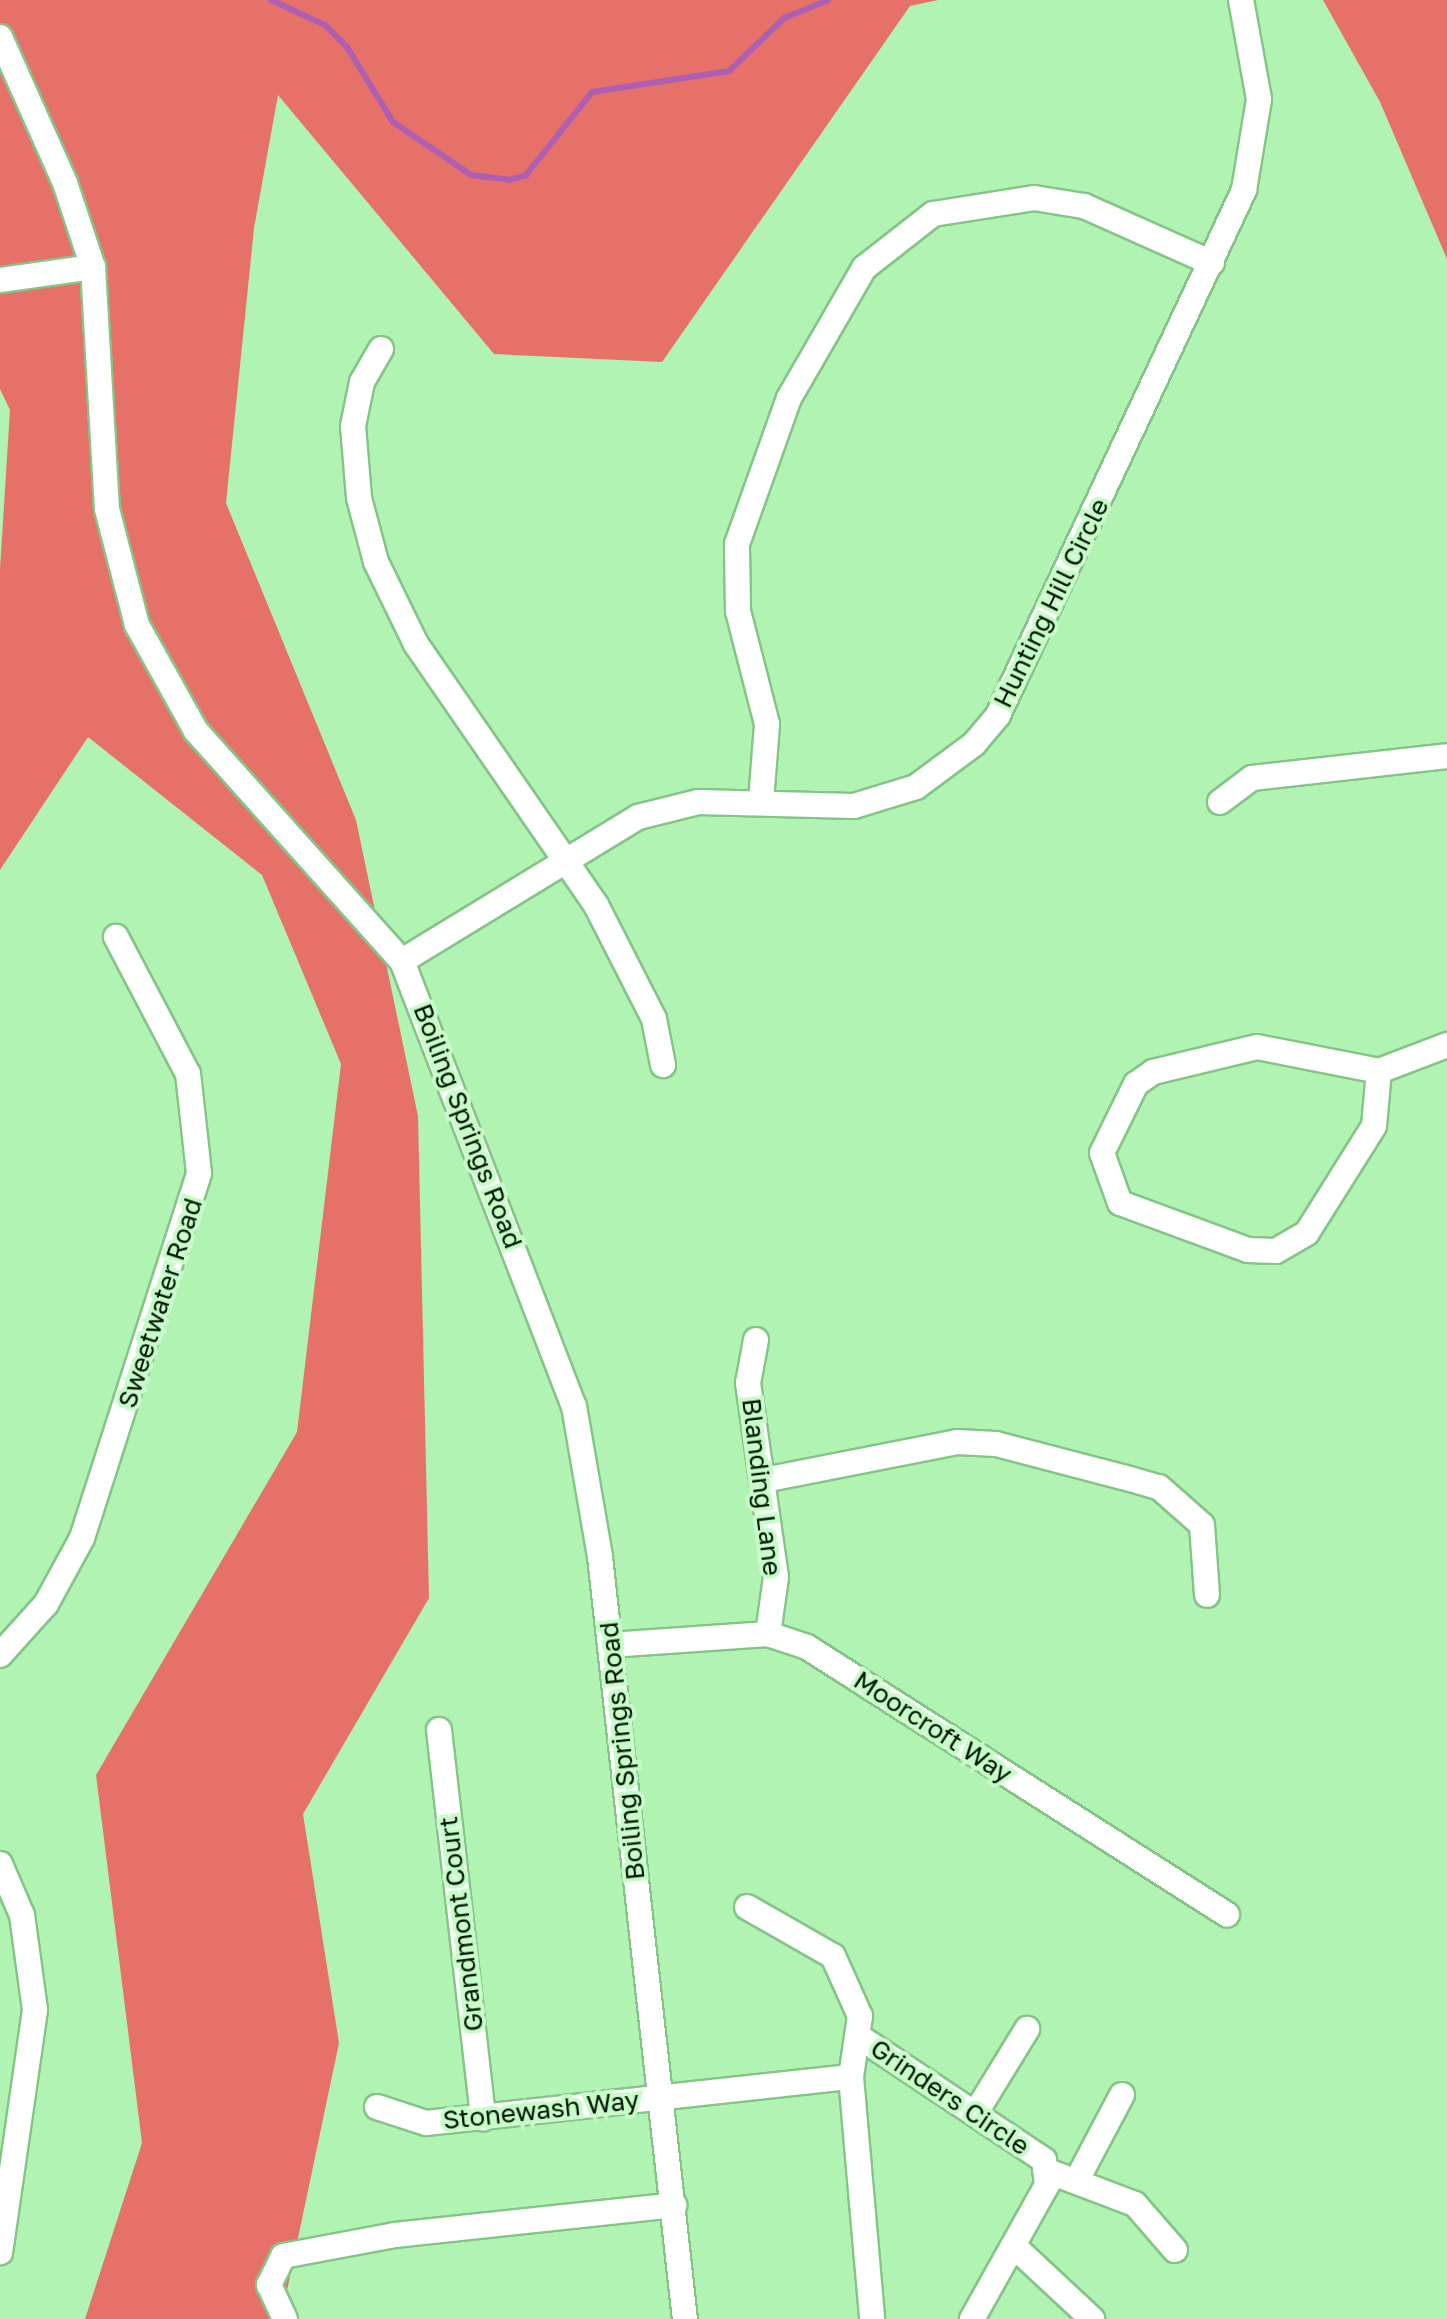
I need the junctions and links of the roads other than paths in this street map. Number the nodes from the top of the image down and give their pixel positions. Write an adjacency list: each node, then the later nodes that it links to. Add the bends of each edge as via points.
1 (1241, 0): 3 (street, Hunting Hill Circle, via 1255,58 1258,131 1244,190)
2 (0, 37): 4 (street, Boiling Springs Road, via 65,183)
3 (1212, 263): 8 (street, Hunting Hill Circle, via 998,715 974,744 939,774 884,799 817,808); 8 (street, via 1084,206 1034,198 933,214 864,268 789,398 737,544 738,611 767,724)
4 (93, 267): 5 (street); 12 (street, Boiling Springs Road, via 107,509 137,625 196,731)
5 (0, 280)
6 (381, 349): 10 (street, via 362,382 353,426 359,498 376,562 416,644)
7 (1447, 756): 9 (street, via 1252,778)
8 (761, 801): 10 (street, Hunting Hill Circle, via 657,810)
9 (1220, 802)
10 (565, 859): 12 (street, Hunting Hill Circle); 14 (street, via 654,1019)
11 (116, 937): 21 (street, Sweetwater Road, via 188,1074 200,1138 197,1188 82,1538 46,1604)
12 (402, 961): 20 (street, Boiling Springs Road, via 574,1406)
13 (1447, 1045): 15 (street)
14 (663, 1065)
15 (1379, 1071): 15 (street, via 1281,1047 1153,1072 1129,1092 1105,1141 1107,1184 1138,1215 1248,1250 1288,1247 1312,1227 1374,1126)
16 (756, 1340): 17 (street, Blanding Lane, via 748,1383)
17 (764, 1480): 18 (street, via 957,1442 996,1444 1159,1487 1202,1525); 19 (street, Blanding Lane, via 776,1577)
18 (1207, 1595)
19 (768, 1634): 20 (street, Moorcroft Way); 25 (street, Moorcroft Way, via 807,1647)
20 (610, 1645): 30 (street, Boiling Springs Road)
21 (0, 1655)
22 (439, 1730): 33 (street, Grandmont Court)
23 (0, 1864): 39 (street, via 22,1915 35,2010)
24 (747, 1907): 27 (street, via 833,1956 852,1991)
25 (1227, 1915)
26 (1027, 2029): 32 (street)
27 (861, 2038): 28 (street, Grinders Circle); 32 (street, Grinders Circle)
28 (851, 2077): 30 (street, Grinders Circle); 42 (street, Grinders Circle)
29 (1122, 2095): 35 (street)
30 (660, 2097): 33 (street, Stonewash Way); 36 (street, Boiling Springs Road)
31 (377, 2107): 33 (street, Stonewash Way, via 426,2123)
32 (975, 2114): 34 (street, Grinders Circle, via 1044,2160)
33 (483, 2119)
34 (1045, 2170): 35 (street); 37 (street, Grinders Circle, via 1047,2185)
35 (1078, 2178): 38 (street, via 1135,2204)
36 (674, 2205): 40 (street, via 395,2235 283,2256 269,2285); 41 (street, Boiling Springs Road)
37 (1017, 2249): 43 (street, Grinders Circle); 44 (street)
38 (1175, 2250)
39 (0, 2252)
40 (285, 2319)
41 (685, 2319)
42 (872, 2319)
43 (972, 2319)
44 (1092, 2319)

